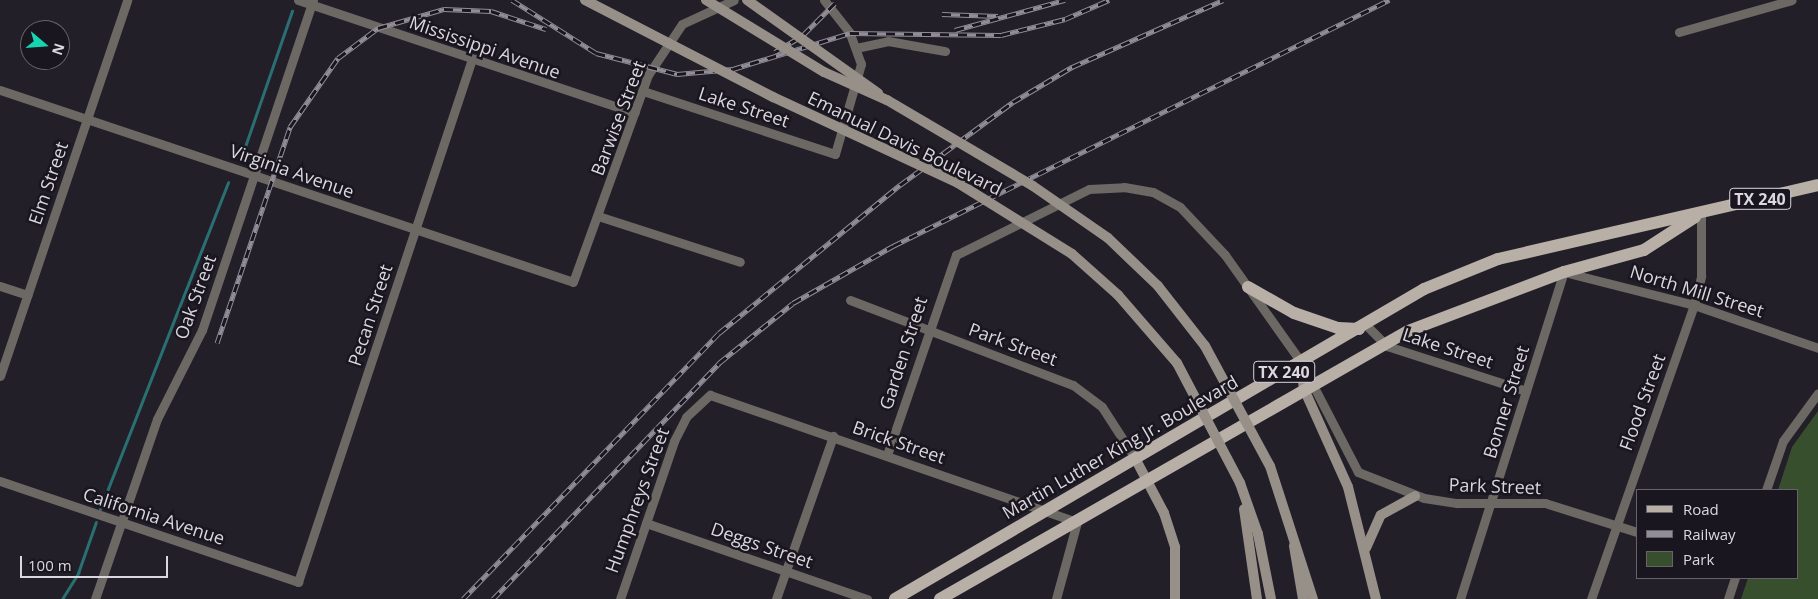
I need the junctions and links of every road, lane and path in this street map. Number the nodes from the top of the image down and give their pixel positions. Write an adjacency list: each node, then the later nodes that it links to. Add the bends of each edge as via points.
1 (127, 0): 18 (street, Elm Street)
2 (298, 0): 9 (street, Mississippi Avenue)
3 (585, 0): 47 (main road, Emanual Davis Boulevard, bridge, via 772,97 958,183 1072,254 1118,295 1177,363)
4 (706, 0): 16 (main road, Emanual Davis Boulevard, bridge, via 824,72)
5 (734, 0): 15 (street, Barwise Street, via 676,30)
6 (747, 0): 16 (main road, bridge)
7 (824, 0): 11 (street)
8 (1792, 0): 10 (street)
9 (312, 2): 13 (street, Mississippi Avenue); 19 (street, Oak Street)
10 (1679, 32)
11 (856, 48): 12 (street, via 888,42); 15 (street, Lake Street, via 861,64 857,90 835,154)
12 (945, 51)
13 (472, 59): 17 (street, Mississippi Avenue); 23 (street, Pecan Street)
14 (0, 90): 18 (street, Virginia Avenue)
15 (643, 91): 17 (street, Barwise Street)
16 (887, 100): 56 (main road, Emanual Davis Boulevard, bridge, via 1033,186 1108,238 1158,286 1204,346 1270,466)
17 (635, 113): 22 (street, Barwise Street)
18 (87, 119): 19 (street, Virginia Avenue); 29 (street, Elm Street)
19 (255, 175): 23 (street, Virginia Avenue); 53 (street, Oak Street, via 202,330 157,419)
20 (1818, 185): 21 (main road, Martin Luther King Jr. Boulevard / TX 240)
21 (1701, 213): 25 (main road, Martin Luther King Jr. Boulevard / TX 240, via 1644,250); 31 (street, Flood Street, via 1701,276); 32 (main road, Martin Luther King Jr. Boulevard / TX 240, via 1498,260 1424,290)
22 (598, 216): 24 (street); 26 (street, Barwise Street)
23 (416, 228): 26 (street, Virginia Avenue); 61 (street, Pecan Street)
24 (740, 262)
25 (1564, 272): 31 (street, North Mill Street); 34 (main road, Martin Luther King Jr. Boulevard / TX 240, via 1408,331); 39 (street, Bonner Street)
26 (574, 282)
27 (0, 286): 29 (street)
28 (1248, 286): 32 (main road, via 1294,313 1338,328); 33 (street, Garden Street, via 1180,207 1153,192 1124,186 1090,189 969,246 951,261); 36 (street)
29 (28, 295): 37 (street, Elm Street)
30 (850, 300): 33 (street, Park Street)
31 (1694, 305): 35 (street, North Mill Street); 55 (street, Flood Street)
32 (1362, 327): 34 (street, Lake Street); 36 (main road, Martin Luther King Jr. Boulevard / TX 240)
33 (928, 330): 43 (street, Garden Street); 44 (street, Park Street, via 1073,384 1102,406)
34 (1387, 346): 38 (main road, Martin Luther King Jr. Boulevard / TX 240); 39 (street, Lake Street)
35 (1818, 348)
36 (1302, 362): 38 (main road); 44 (main road, Martin Luther King Jr. Boulevard / TX 240)
37 (0, 376)
38 (1309, 386): 45 (main road, Martin Luther King Jr. Boulevard / TX 240); 49 (street, Park Street, via 1351,465 1370,479); 58 (main road, via 1348,487)
39 (1526, 391): 50 (street, Bonner Street)
40 (710, 394): 42 (street, Brick Street); 54 (street, Humphreys Street, via 700,399 680,428)
41 (1818, 394): 48 (street, via 1783,440)
42 (833, 436): 43 (street, Brick Street); 59 (street)
43 (887, 455): 51 (street, Brick Street)
44 (1135, 458): 45 (main road); 51 (main road, Martin Luther King Jr. Boulevard / TX 240)
45 (1145, 478): 52 (main road, Martin Luther King Jr. Boulevard / TX 240); 69 (main road, via 1175,547)
46 (0, 481): 53 (street, California Avenue)
47 (1240, 483): 70 (main road); 71 (main road, via 1258,534)
48 (1766, 489)
49 (1415, 496): 50 (street, Park Street, via 1456,503); 58 (main road, via 1381,515)
50 (1492, 500): 55 (street, Park Street, via 1545,503); 75 (street, Bonner Street)
51 (1049, 509): 52 (street, Brick Street); 66 (main road, Martin Luther King Jr. Boulevard / TX 240)
52 (1077, 522): 67 (main road, Martin Luther King Jr. Boulevard / TX 240); 68 (street)
53 (121, 523): 61 (street, California Avenue); 62 (street, Oak Street)
54 (646, 523): 59 (street, Deggs Street); 63 (street, Humphreys Street)
55 (1616, 526): 57 (street, Park Street); 76 (street, Flood Street)
56 (1290, 528): 72 (main road); 73 (main road)
57 (1636, 532)
58 (1366, 548): 74 (main road)
59 (786, 569): 64 (street); 65 (street, Deggs Street)
60 (1735, 579): 77 (street)
61 (298, 582)
62 (94, 599)
63 (620, 599)
64 (776, 599)
65 (867, 599)
66 (895, 599)
67 (940, 599)
68 (1056, 599)
69 (1175, 599)
70 (1257, 599)
71 (1271, 599)
72 (1303, 599)
73 (1314, 599)
74 (1376, 599)
75 (1460, 599)
76 (1591, 599)
77 (1728, 599)

